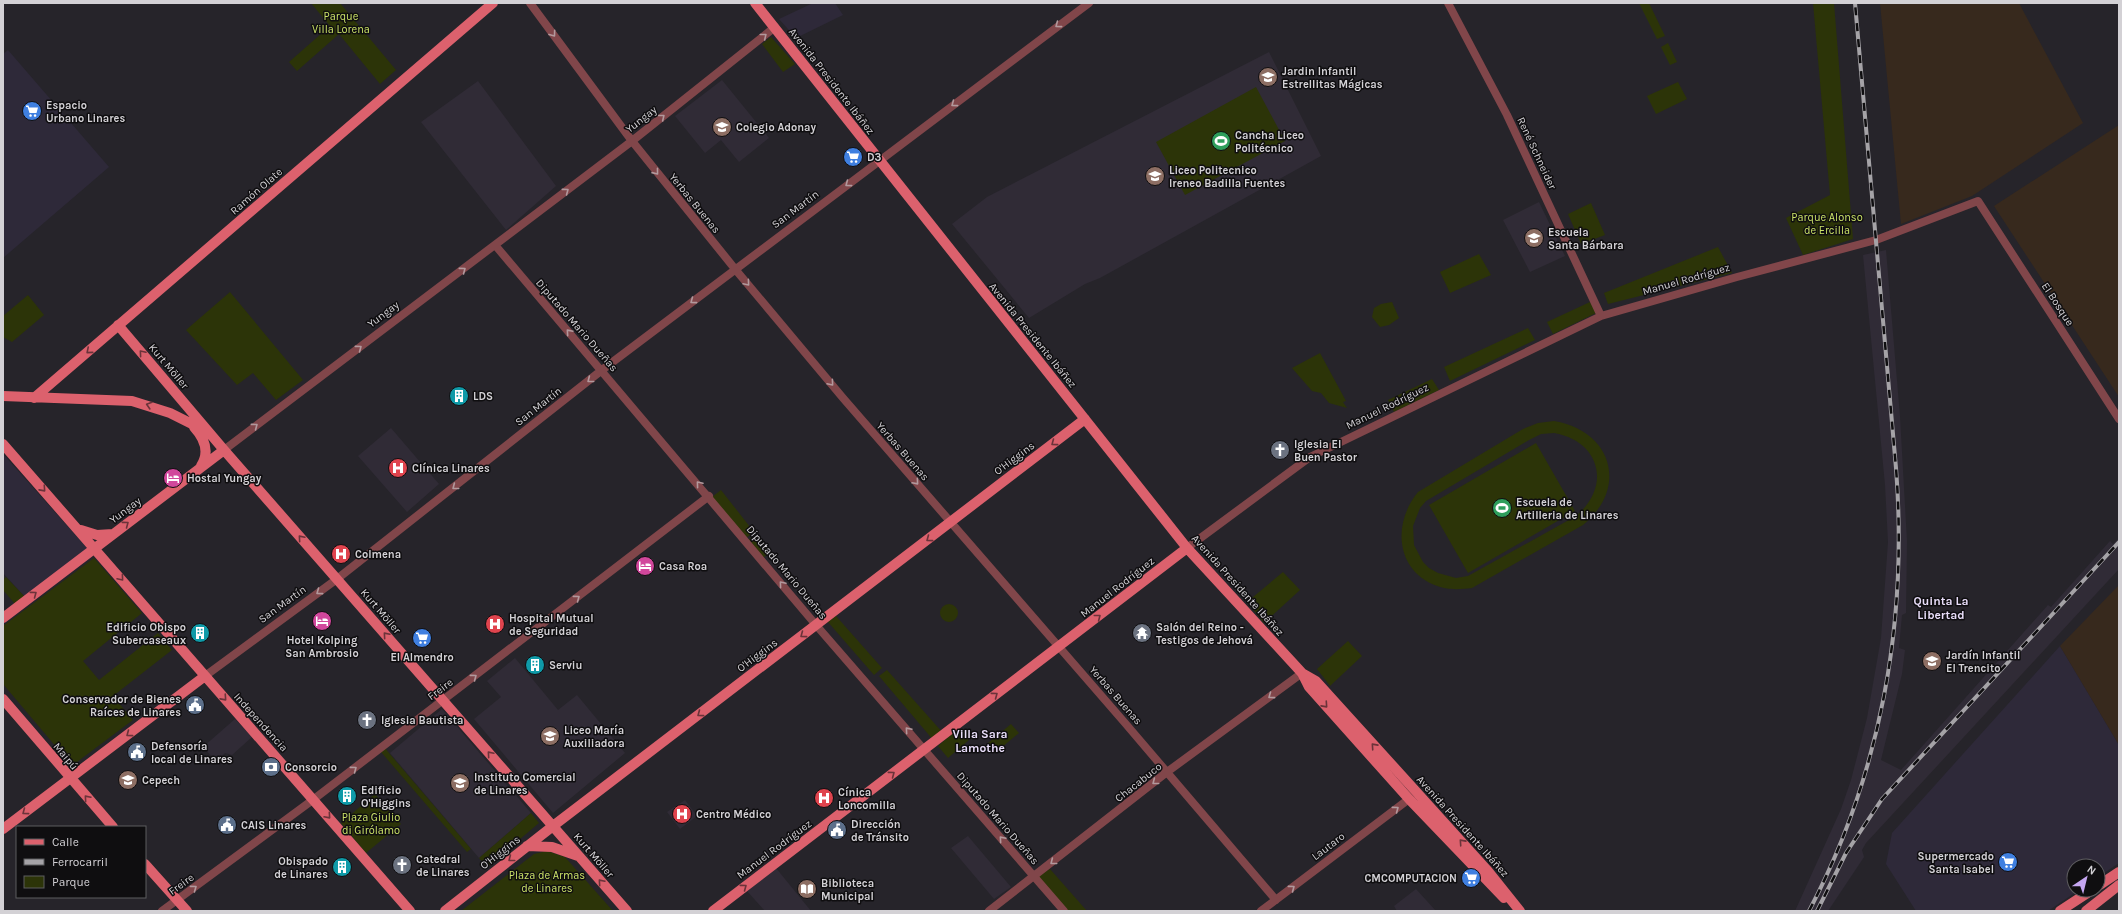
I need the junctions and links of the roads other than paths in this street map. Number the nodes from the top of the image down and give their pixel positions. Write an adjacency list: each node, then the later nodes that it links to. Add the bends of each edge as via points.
1 (493, 3): 13 (main road, Ramón Olate)
2 (530, 3): 7 (street, Yerbas Buenas, one-way to 7)
3 (755, 3): 6 (main road, Avenida Presidente Ibáñez)
4 (1090, 3): 8 (street, San Martín, one-way to 8)
5 (1448, 3): 12 (street, René Schneider, via 1507,115)
6 (775, 27): 7 (street, Yungay, one-way to 6); 8 (main road, Avenida Presidente Ibáñez)
7 (632, 141): 10 (street, Yungay, one-way to 7); 11 (street, Yerbas Buenas, one-way to 11)
8 (879, 160): 11 (street, San Martín, one-way to 11); 17 (main road, Avenida Presidente Ibáñez)
9 (1978, 201): 12 (street, Manuel Rodríguez, via 1876,240); 18 (street, El Bosque)
10 (495, 245): 14 (street, Diputado Mario Dueñas, one-way to 10); 22 (street, Yungay, one-way to 10)
11 (735, 269): 14 (street, San Martín, one-way to 14); 25 (street, Yerbas Buenas, one-way to 25)
12 (1601, 316): 29 (street, Manuel Rodríguez, via 1310,457)
13 (118, 325): 16 (main road, Ramón Olate, one-way to 16); 20 (main road, Kurt Möller, one-way to 13)
14 (602, 370): 24 (street, Diputado Mario Dueñas, one-way to 14); 30 (street, San Martín, one-way to 30)
15 (3, 396): 16 (main road)
16 (34, 398): 19 (main road, one-way to 16, via 154,406 132,401)
17 (1085, 419): 25 (main road, O'Higgins, one-way to 25); 29 (main road, Avenida Presidente Ibáñez)
18 (2119, 419)
19 (185, 420): 20 (main road); 23 (main road, via 200,434 206,448 205,459)
20 (212, 436): 22 (main road, Kurt Möller)
21 (3, 444): 26 (main road, Independencia, one-way to 26)
22 (224, 450): 23 (main road, Yungay); 30 (main road, Kurt Möller, one-way to 22)
23 (198, 470): 27 (main road, Yungay, one-way to 23)
24 (709, 496): 32 (street, Diputado Mario Dueñas, one-way to 24); 37 (street, Freire, one-way to 24)
25 (950, 522): 32 (main road, O'Higgins, one-way to 32); 33 (street, Yerbas Buenas)
26 (77, 528): 27 (main road, via 97,535); 28 (main road, Independencia)
27 (114, 534): 28 (main road, Yungay)
28 (95, 548): 31 (main road, Yungay, one-way to 28); 35 (main road, Independencia, one-way to 35)
29 (1187, 548): 33 (main road, Manuel Rodríguez, one-way to 29); 34 (main road, Avenida Presidente Ibáñez)
30 (337, 579): 35 (street, San Martín, one-way to 35); 37 (main road, Kurt Möller, one-way to 30)
31 (3, 618)
32 (816, 625): 38 (street, Diputado Mario Dueñas, one-way to 32); 44 (main road, O'Higgins, one-way to 44)
33 (1059, 647): 38 (main road, Manuel Rodríguez, one-way to 33); 39 (street, Yerbas Buenas)
34 (1302, 673): 39 (street, Chacabuco, one-way to 39); 41 (main road, Avenida Presidente Ibáñez, via 1309,687)
35 (205, 676): 40 (main road, San Martín, one-way to 40); 42 (main road, Independencia, one-way to 42)
36 (3, 699): 40 (main road, Maipú)
37 (443, 701): 42 (street, Freire, one-way to 37); 44 (main road, Kurt Möller, one-way to 37)
38 (924, 750): 50 (street, Diputado Mario Dueñas, one-way to 38); 61 (main road, Manuel Rodríguez, one-way to 38)
39 (1167, 772): 50 (street, Chacabuco, one-way to 50); 55 (street, Yerbas Buenas)
40 (70, 778): 43 (main road, Maipú, one-way to 40); 45 (main road, San Martín, one-way to 45)
41 (1412, 795): 55 (street, Lautaro, one-way to 41); 65 (main road, Avenida Presidente Ibáñez, via 1480,874)
42 (314, 800): 54 (street, Freire, one-way to 42); 59 (main road, Independencia, one-way to 59)
43 (112, 826)
44 (553, 826): 46 (main road, O'Higgins); 47 (main road, Kurt Möller)
45 (3, 829)
46 (527, 846): 47 (main road, via 552,847); 56 (main road, O'Higgins, one-way to 56)
47 (580, 857): 60 (main road, Kurt Möller, one-way to 47)
48 (146, 865): 54 (main road)
49 (2119, 872): 51 (main road)
50 (1034, 877): 62 (street, Chacabuco); 63 (street, Diputado Mario Dueñas)
51 (2106, 881)
52 (2119, 885): 67 (main road)
53 (2080, 898): 66 (main road)
54 (177, 900): 57 (street, Freire); 58 (main road)
55 (1276, 900): 64 (street, Lautaro)
56 (447, 910)
57 (162, 911)
58 (187, 911)
59 (410, 911)
60 (627, 911)
61 (713, 911)
62 (989, 911)
63 (1064, 911)
64 (1261, 911)
65 (1519, 911)
66 (2060, 911)
67 (2086, 911)

